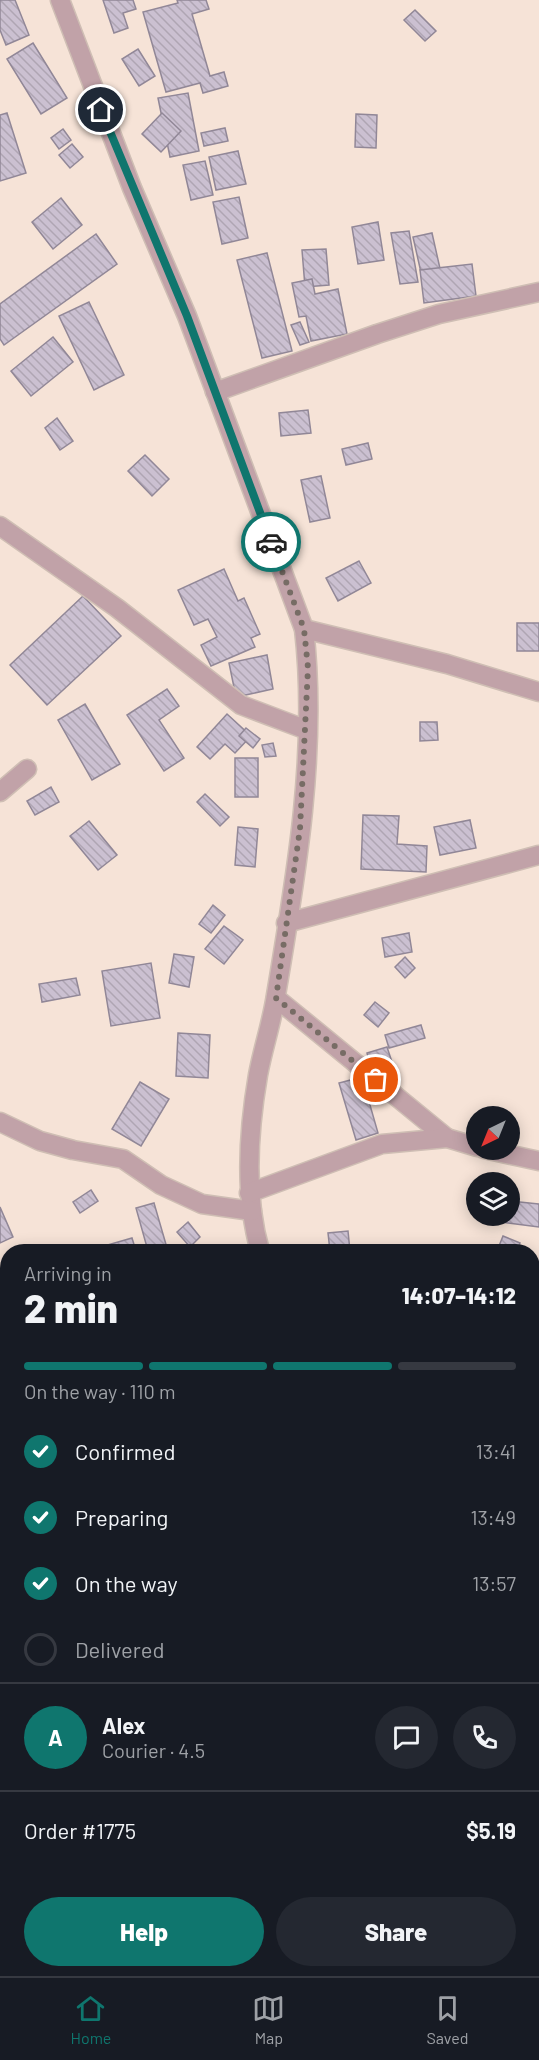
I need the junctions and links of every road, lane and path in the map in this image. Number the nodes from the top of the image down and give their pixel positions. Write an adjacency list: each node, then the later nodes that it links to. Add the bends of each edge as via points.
1 (60, 0): 3 (street)
2 (539, 292): 3 (street, via 429,318)
3 (215, 392): 5 (street)
4 (0, 526): 7 (street, via 117,608 241,705)
5 (304, 629): 6 (street, via 447,664); 7 (street)
6 (539, 692)
7 (307, 730): 11 (street, via 300,829)
8 (27, 769): 9 (street)
9 (0, 792)
10 (539, 855): 11 (street)
11 (286, 923): 12 (street)
12 (276, 998): 14 (street); 18 (street, via 258,1076)
13 (0, 1122): 19 (street, via 40,1142 123,1159 161,1185 202,1204)
14 (447, 1138): 15 (street); 18 (street, via 382,1144)
15 (466, 1144)
16 (520, 1157): 17 (street)
17 (539, 1161)
18 (249, 1193): 19 (street)
19 (252, 1211): 20 (street)
20 (259, 1244)

